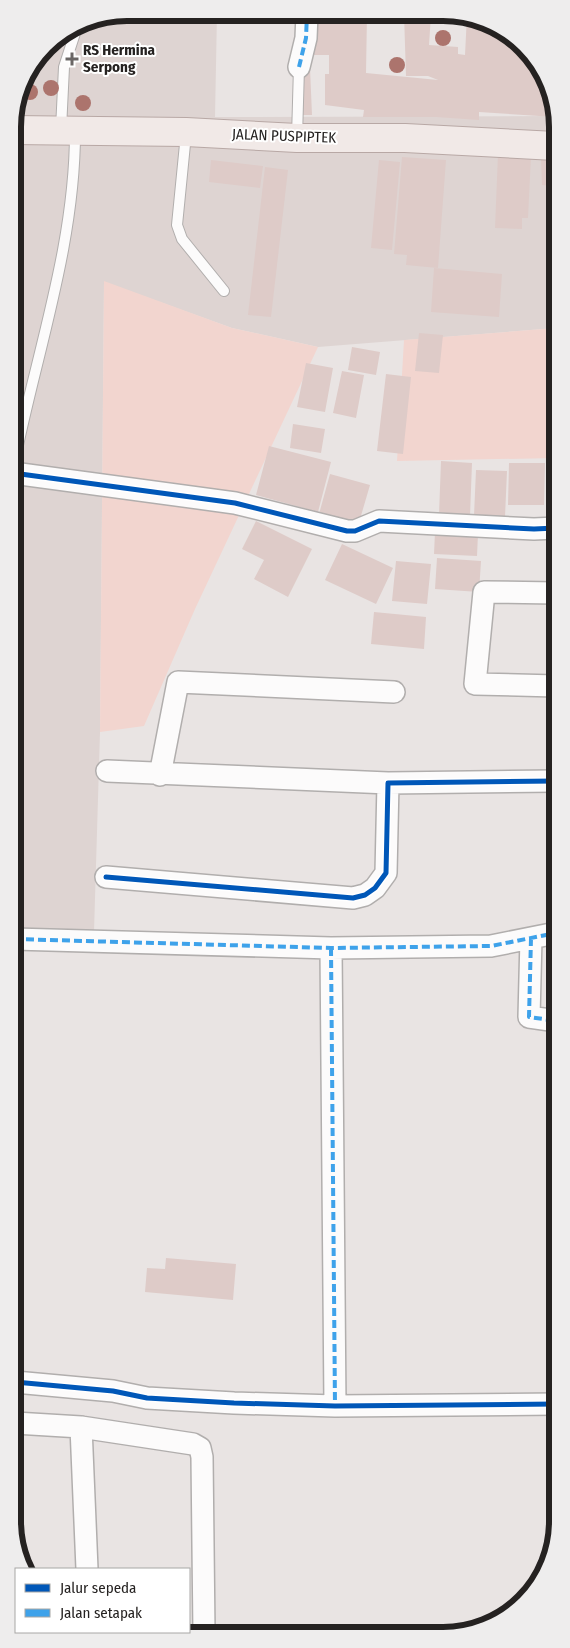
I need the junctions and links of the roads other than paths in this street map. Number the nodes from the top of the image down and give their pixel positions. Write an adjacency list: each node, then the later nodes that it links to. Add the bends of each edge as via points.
1 (307, 21): 3 (street)
2 (74, 35): 6 (lane, via 64,67)
3 (299, 67): 8 (lane)
4 (21, 127): 6 (main road, JALAN PUSPIPTEK)
5 (549, 127): 9 (main road)
6 (68, 130): 7 (main road, JALAN PUSPIPTEK); 12 (lane, via 75,170 66,238)
7 (186, 132): 8 (main road, JALAN PUSPIPTEK); 11 (lane, via 177,225 182,239)
8 (297, 138): 9 (main road, JALAN PUSPIPTEK)
9 (405, 138): 10 (main road, JALAN PUSPIPTEK)
10 (549, 146)
11 (224, 291)
12 (21, 434)
13 (21, 475): 14 (street, via 235,504 346,531 355,531 379,521)
14 (549, 528)
15 (549, 593): 16 (street, via 484,592 475,684)
16 (549, 686)
17 (394, 692): 19 (street, via 178,682)
18 (107, 771): 19 (street)
19 (160, 775): 21 (street)
20 (549, 781): 21 (street)
21 (388, 783): 22 (street, via 386,873 365,895 353,898)
22 (106, 876)
23 (549, 934): 24 (street)
24 (531, 938): 26 (street, via 491,946); 27 (street, via 528,1017)
25 (21, 939): 26 (street)
26 (331, 948): 30 (street)
27 (549, 1020)
28 (21, 1383): 30 (street, via 113,1391 147,1398)
29 (549, 1404): 30 (street)
30 (335, 1406)
31 (21, 1423): 32 (street)
32 (81, 1427): 33 (street); 34 (street, via 193,1444 200,1448)
33 (87, 1568)
34 (204, 1627)

